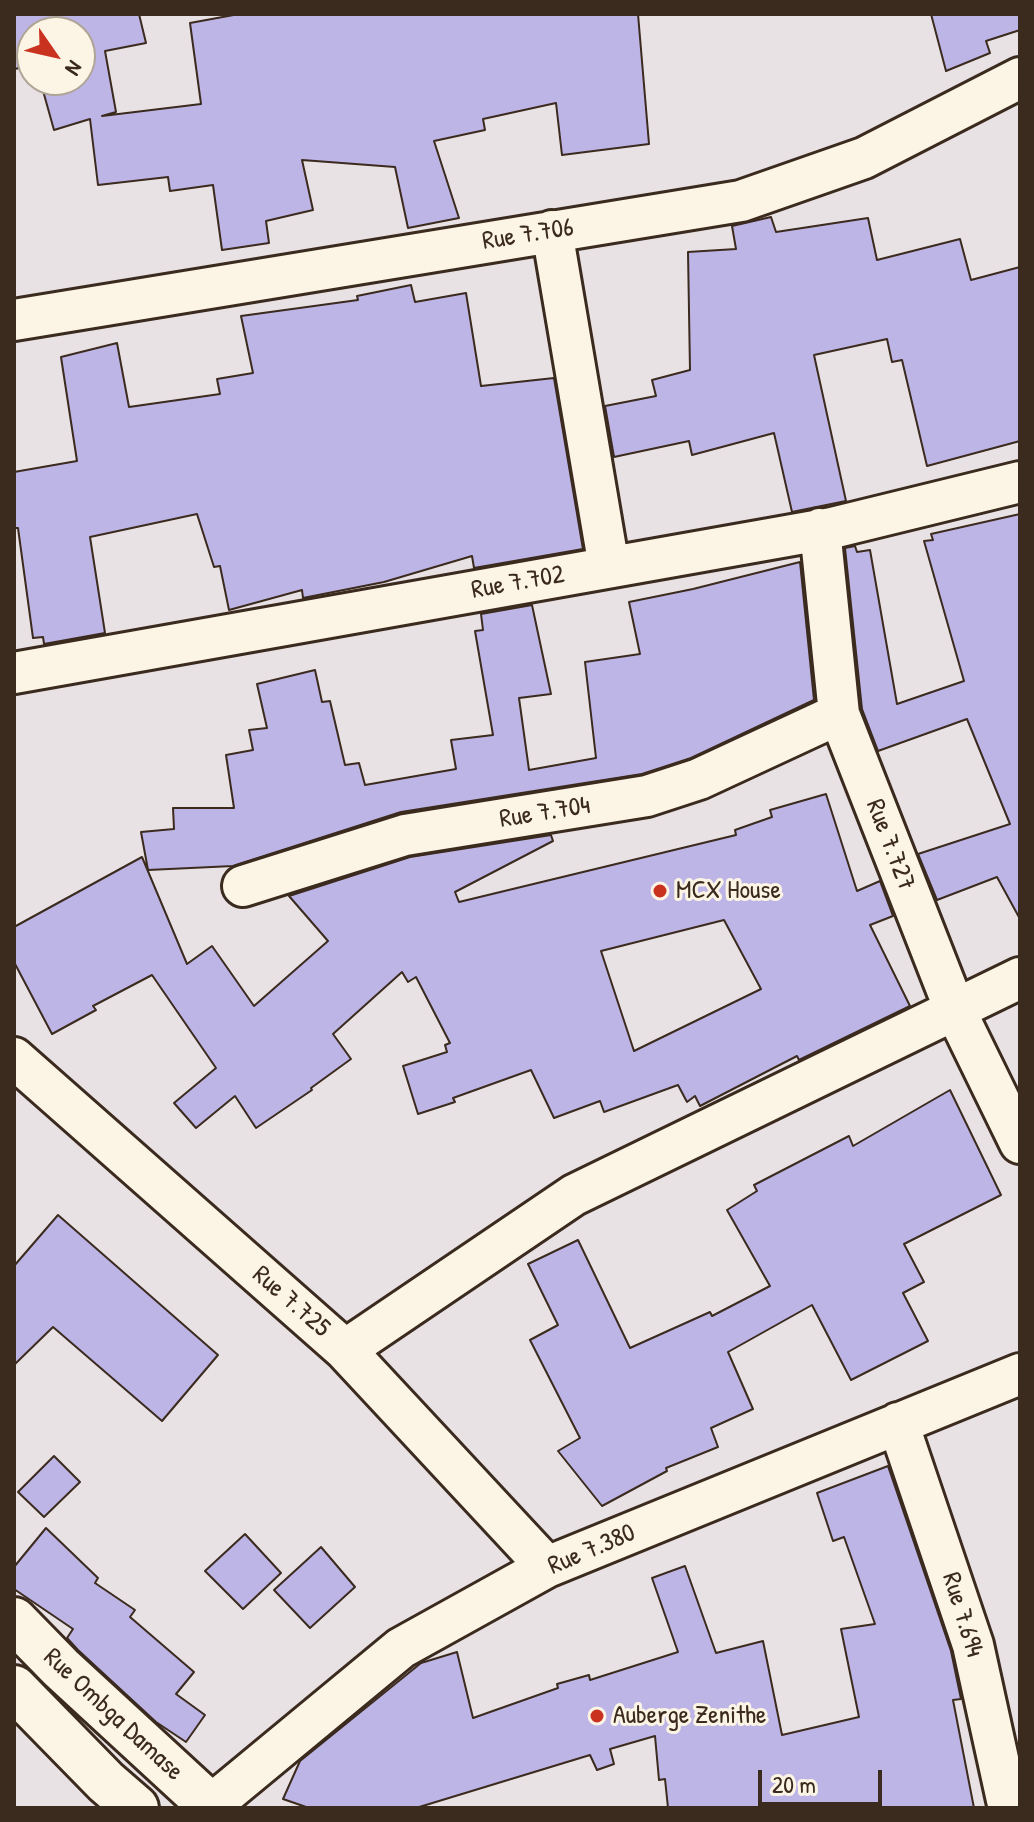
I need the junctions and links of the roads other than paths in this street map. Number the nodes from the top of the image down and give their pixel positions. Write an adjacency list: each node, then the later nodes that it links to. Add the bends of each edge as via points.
1 (1020, 78): 2 (street, Rue 7.706, via 864,158 741,201)
2 (552, 231): 3 (street, Rue 7.706); 6 (street)
3 (14, 320)
4 (1020, 482): 5 (street, Rue 7.702)
5 (820, 529): 6 (street, Rue 7.702); 8 (street, Rue 7.727)
6 (609, 567): 7 (street, Rue 7.702)
7 (14, 673)
8 (839, 714): 9 (street, Rue 7.704, via 699,779 647,796 405,835); 11 (street, Rue 7.727)
9 (243, 886)
10 (1020, 978): 11 (street)
11 (955, 1010): 13 (street, Rue 7.727); 14 (street, via 574,1195)
12 (14, 1058): 14 (street, Rue 7.725)
13 (1020, 1143)
14 (345, 1350): 17 (street, Rue 7.725)
15 (1020, 1374): 16 (street, Rue 7.380)
16 (898, 1423): 17 (street, Rue 7.380); 22 (street, Rue 7.694, via 973,1645 1007,1800)
17 (547, 1567): 20 (street, Rue 7.380, via 401,1648)
18 (14, 1620): 20 (main road, Rue Ombga Damase)
19 (14, 1688): 21 (main road, Rue Ombga Damase)
20 (211, 1807)
21 (136, 1808)
22 (1016, 1808)

